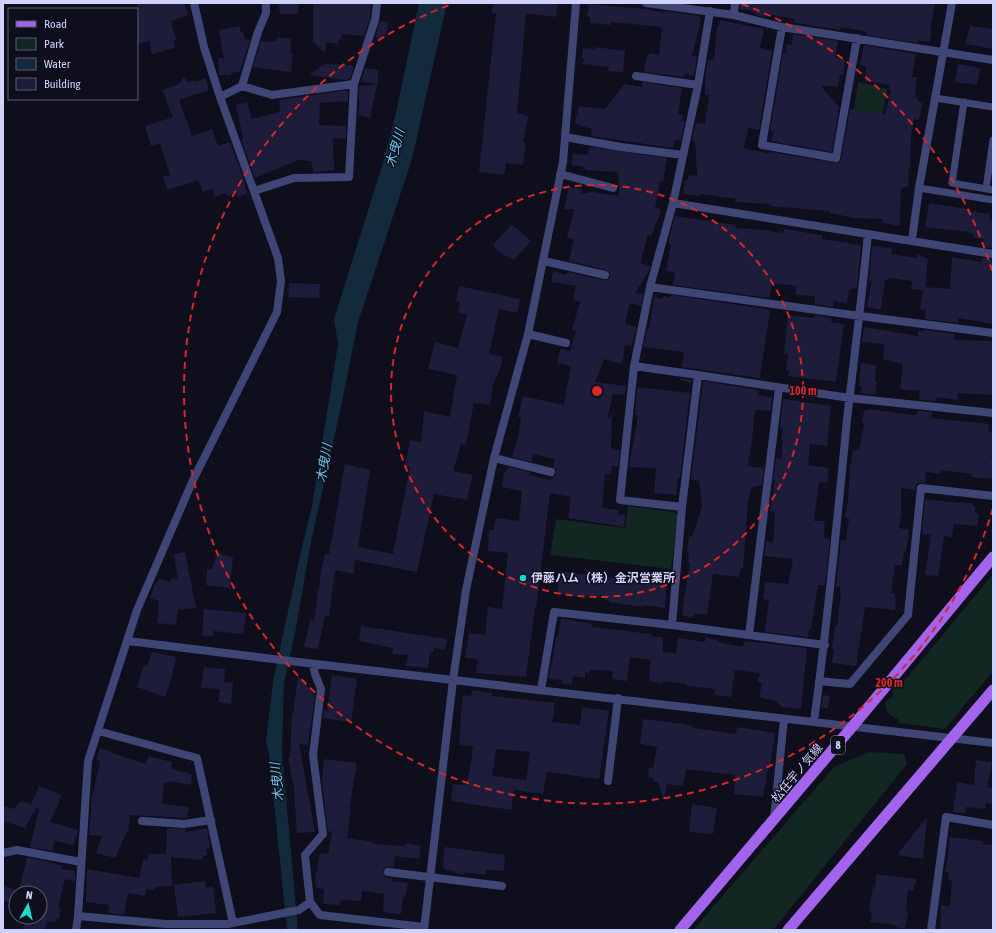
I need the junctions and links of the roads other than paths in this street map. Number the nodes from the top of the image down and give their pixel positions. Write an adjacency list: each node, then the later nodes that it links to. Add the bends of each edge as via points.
1 (194, 3): 18 (street, via 204,47)
2 (266, 3): 17 (street, via 266,13)
3 (378, 3): 15 (street)
4 (576, 3): 22 (street)
5 (646, 3): 8 (street)
6 (735, 3): 9 (street)
7 (952, 3): 12 (street)
8 (710, 11): 9 (street); 16 (street)
9 (734, 15): 10 (street)
10 (782, 27): 11 (street); 11 (street, via 762,145 836,158)
11 (857, 38): 12 (street)
12 (944, 52): 13 (street); 19 (street)
13 (993, 60)
14 (636, 76): 16 (street)
15 (354, 84): 17 (street, via 272,95); 29 (street, via 349,177 294,178)
16 (698, 85): 24 (street)
17 (242, 86): 18 (street)
18 (220, 97): 29 (street)
19 (935, 98): 20 (lane); 27 (street)
20 (964, 102): 21 (lane); 28 (lane, via 952,183)
21 (993, 107)
22 (565, 137): 24 (street); 25 (street)
23 (993, 140): 28 (lane)
24 (683, 155): 31 (street)
25 (560, 174): 26 (street); 35 (street)
26 (613, 188)
27 (919, 188): 30 (lane); 33 (street)
28 (990, 189)
29 (254, 191): 54 (street, via 278,258 281,281 277,312 193,480 137,610)
30 (993, 200)
31 (673, 203): 32 (street); 37 (street)
32 (868, 234): 33 (street); 38 (street)
33 (912, 240): 34 (street)
34 (993, 254)
35 (544, 261): 36 (street); 40 (street)
36 (605, 275)
37 (650, 286): 38 (street); 42 (street)
38 (860, 316): 39 (street); 45 (street)
39 (993, 333)
40 (528, 334): 41 (street); 47 (street)
41 (566, 343)
42 (634, 366): 43 (street); 50 (street, via 620,500)
43 (698, 375): 44 (street); 50 (street)
44 (779, 388): 45 (street); 53 (street)
45 (850, 398): 46 (street); 55 (street)
46 (993, 413)
47 (494, 458): 48 (street); 57 (street, via 466,590)
48 (551, 472)
49 (993, 496): 58 (street, via 921,488 908,615 850,684)
50 (682, 507): 52 (street)
51 (993, 557): 64 (main road, 松任宇ノ気線 / 8)
52 (672, 624): 53 (street); 59 (street, via 554,612)
53 (749, 635): 55 (street)
54 (128, 640): 56 (street); 65 (street)
55 (825, 645): 58 (street)
56 (313, 664): 57 (street); 78 (street, via 321,689 313,755 323,834 305,855)
57 (453, 680): 59 (street); 76 (street)
58 (819, 681): 63 (street)
59 (541, 690): 61 (street)
60 (993, 690): 66 (main road)
61 (618, 698): 62 (street); 68 (street)
62 (784, 719): 63 (street); 71 (street)
63 (814, 721): 64 (street)
64 (852, 727): 66 (street); 71 (main road, 松任宇ノ気線 / 8)
65 (98, 731): 70 (street, via 197,758); 74 (street, via 88,761)
66 (953, 738): 67 (street); 84 (main road)
67 (993, 743)
68 (608, 782)
69 (142, 820): 70 (street, via 184,824)
70 (211, 820): 80 (street)
71 (774, 820): 83 (main road, 松任宇ノ気線 / 8)
72 (993, 825): 85 (street, via 946,817)
73 (3, 853): 74 (street, via 17,850)
74 (81, 862): 79 (street)
75 (388, 872): 76 (street)
76 (430, 877): 77 (street); 81 (street)
77 (502, 886)
78 (310, 902): 80 (street, via 299,910); 81 (street, via 320,915)
79 (78, 916): 80 (street, via 166,924); 82 (street)
80 (233, 923)
81 (424, 929)
82 (76, 930)
83 (680, 930)
84 (788, 930)
85 (931, 930)

